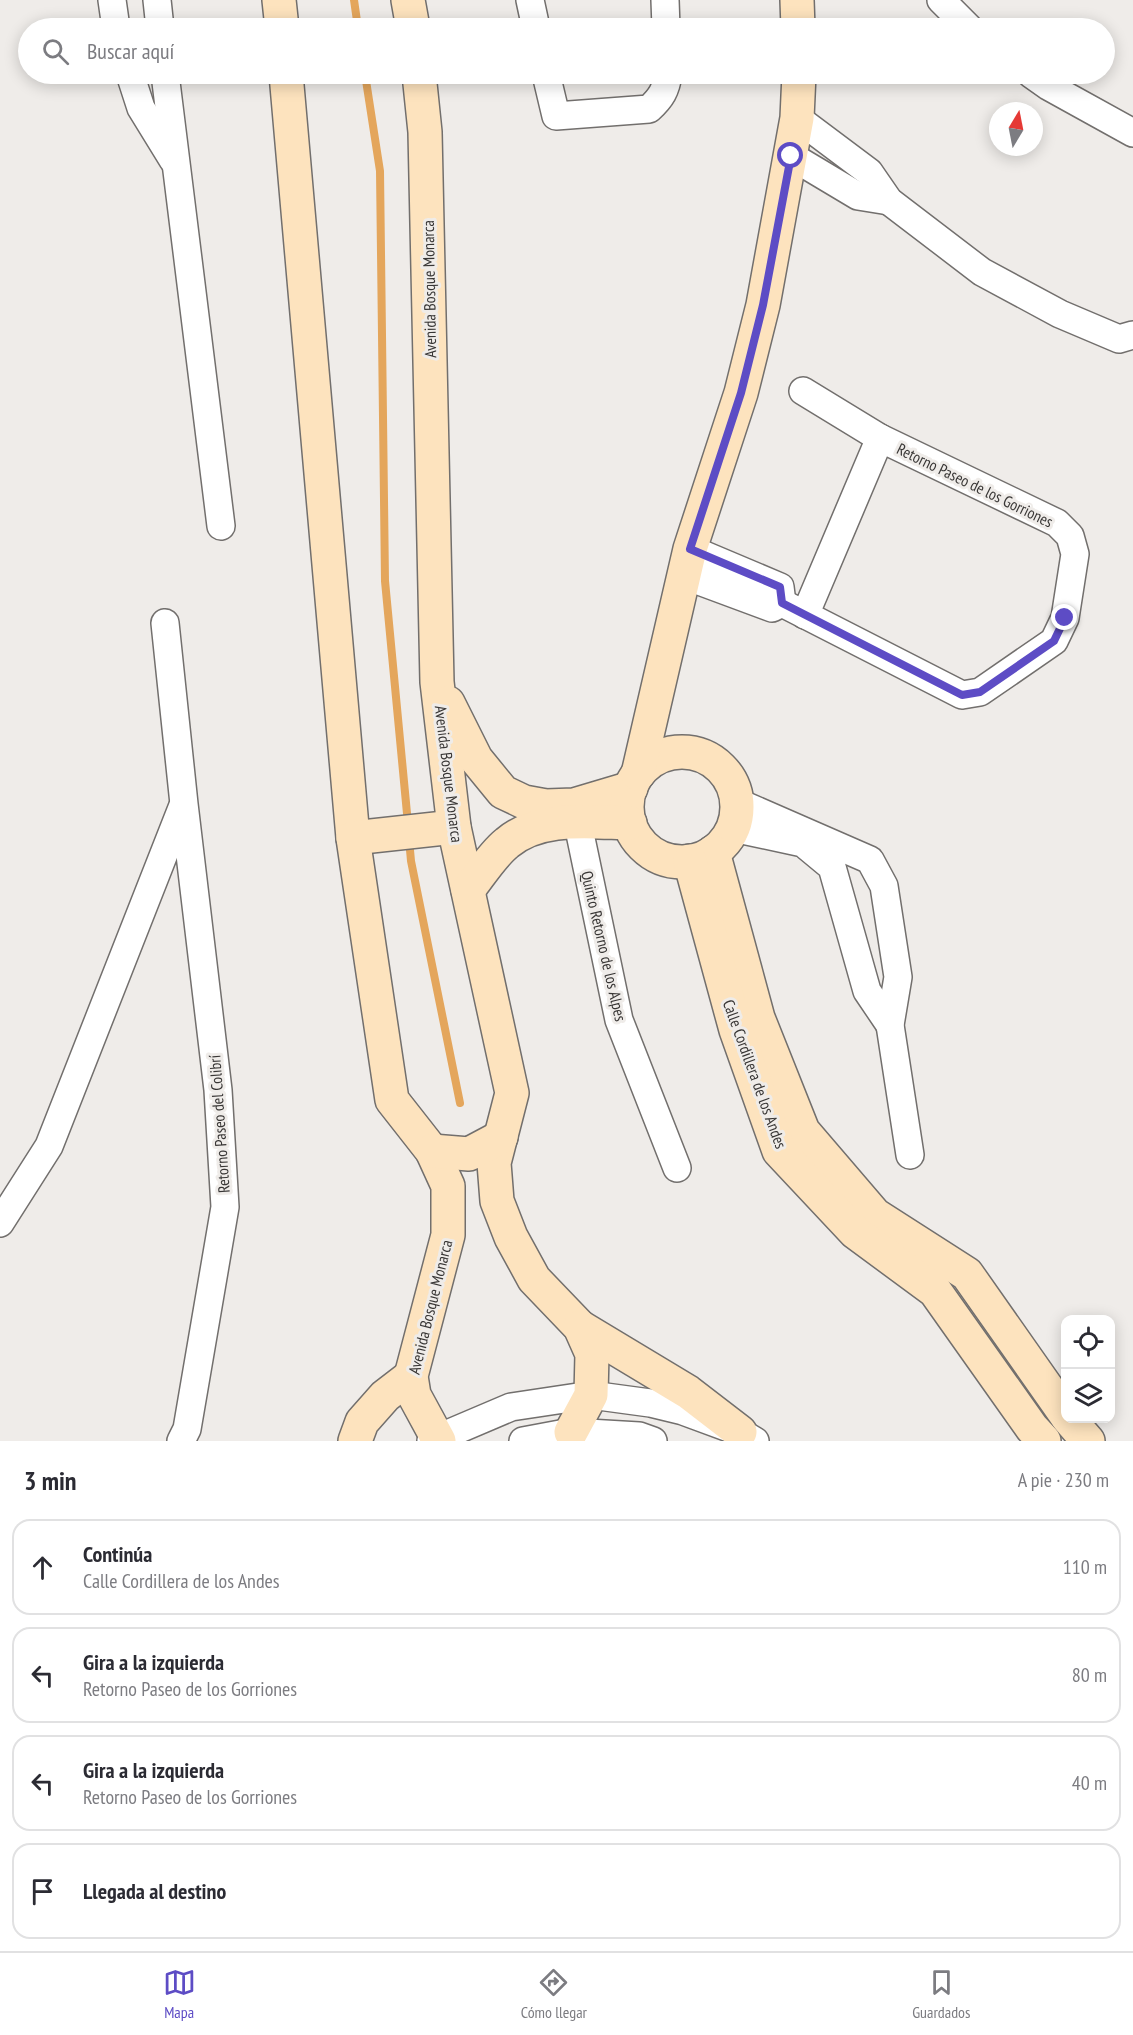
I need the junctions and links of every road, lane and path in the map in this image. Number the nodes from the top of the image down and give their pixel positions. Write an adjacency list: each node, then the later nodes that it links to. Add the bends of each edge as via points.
1 (112, 0): 9 (street)
2 (157, 0): 10 (street)
3 (279, 0): 11 (street)
4 (408, 0): 12 (street)
5 (530, 0): 13 (street)
6 (664, 0): 14 (street)
7 (797, 0): 15 (street)
8 (941, 0): 16 (street)
9 (115, 18)
10 (159, 18)
11 (281, 18)
12 (411, 18)
13 (534, 18)
14 (665, 18)
15 (798, 18)
16 (959, 18)
17 (133, 84): 28 (street, via 141,108)
18 (166, 84): 28 (street)
19 (286, 84): 46 (street, Avenida Bosque Monarca)
20 (420, 84): 37 (street, Avenida Bosque Monarca, via 425,132)
21 (548, 84): 22 (street, via 556,116 649,109 660,99)
22 (667, 84)
23 (799, 84): 25 (street)
24 (1045, 84): 26 (street)
25 (797, 118): 27 (street); 29 (street, via 869,172)
26 (1133, 133)
27 (791, 156): 29 (street, via 858,196); 34 (street, via 763,305 741,393)
28 (175, 164): 33 (street)
29 (889, 201): 30 (street, via 982,272 1060,314 1119,339)
30 (1133, 335)
31 (803, 391): 32 (street, Retorno Paseo de los Gorriones)
32 (880, 438): 35 (street, Retorno Paseo de los Gorriones); 35 (street, Retorno Paseo de los Gorriones, via 1057,523 1070,536 1075,554 1065,618 1054,641 980,692 962,695)
33 (221, 526)
34 (687, 562): 35 (street, Retorno Paseo de los Gorriones, via 780,587); 38 (street)
35 (793, 609)
36 (165, 623): 41 (street, Retorno Paseo del Colibrí)
37 (437, 682): 42 (street, via 476,759 503,792); 44 (street, Avenida Bosque Monarca)
38 (657, 689): 39 (street); 40 (street)
39 (682, 752): 40 (street, via 666,754 651,762); 45 (street, via 696,753 719,766 734,788)
40 (634, 781): 42 (street); 43 (street, via 627,811)
41 (184, 804): 53 (street, Retorno Paseo del Colibrí, via 49,1146); 62 (street, Retorno Paseo del Colibrí, via 218,1090 225,1207 187,1429)
42 (575, 814): 43 (street); 47 (street, via 521,833 505,844); 52 (street, Quinto Retorno de los Alpes, via 619,1020)
43 (630, 823): 45 (street, via 641,843 660,857 675,861)
44 (440, 829): 46 (street); 47 (street, Avenida Bosque Monarca)
45 (718, 836): 48 (street, via 803,843 832,867 867,991); 48 (street, via 870,860 884,886 898,977); 57 (street, Calle Cordillera de los Andes, via 758,1018 803,1131 875,1215 967,1274); 66 (street, Calle Cordillera de los Andes, via 736,1030 780,1151 855,1232 935,1291)
46 (353, 838): 50 (street, Avenida Bosque Monarca, via 392,1100)
47 (468, 890): 49 (street, Avenida Bosque Monarca, via 512,1093)
48 (890, 1025): 51 (street)
49 (501, 1137): 50 (street, via 469,1154); 54 (street, Avenida Bosque Monarca, via 494,1163 496,1192 508,1228 534,1279)
50 (432, 1151): 55 (street, Avenida Bosque Monarca, via 448,1186 447,1234)
51 (910, 1155)
52 (676, 1168)
53 (0, 1223)
54 (580, 1327): 56 (street, Avenida Bosque Monarca, via 592,1354); 60 (street, via 688,1392)
55 (411, 1376): 61 (street, Avenida Bosque Monarca, via 414,1395); 63 (street, via 385,1396 362,1422)
56 (591, 1395): 59 (street, Avenida Bosque Monarca); 60 (street, via 683,1411); 61 (street, via 511,1407)
57 (1061, 1408)
58 (1072, 1423): 67 (street, Calle Cordillera de los Andes)
59 (571, 1432): 64 (street); 65 (street, via 639,1436)
60 (748, 1436)
61 (436, 1440)
62 (180, 1441)
63 (355, 1441)
64 (523, 1441)
65 (653, 1441)
66 (1044, 1441)
67 (1088, 1441)

